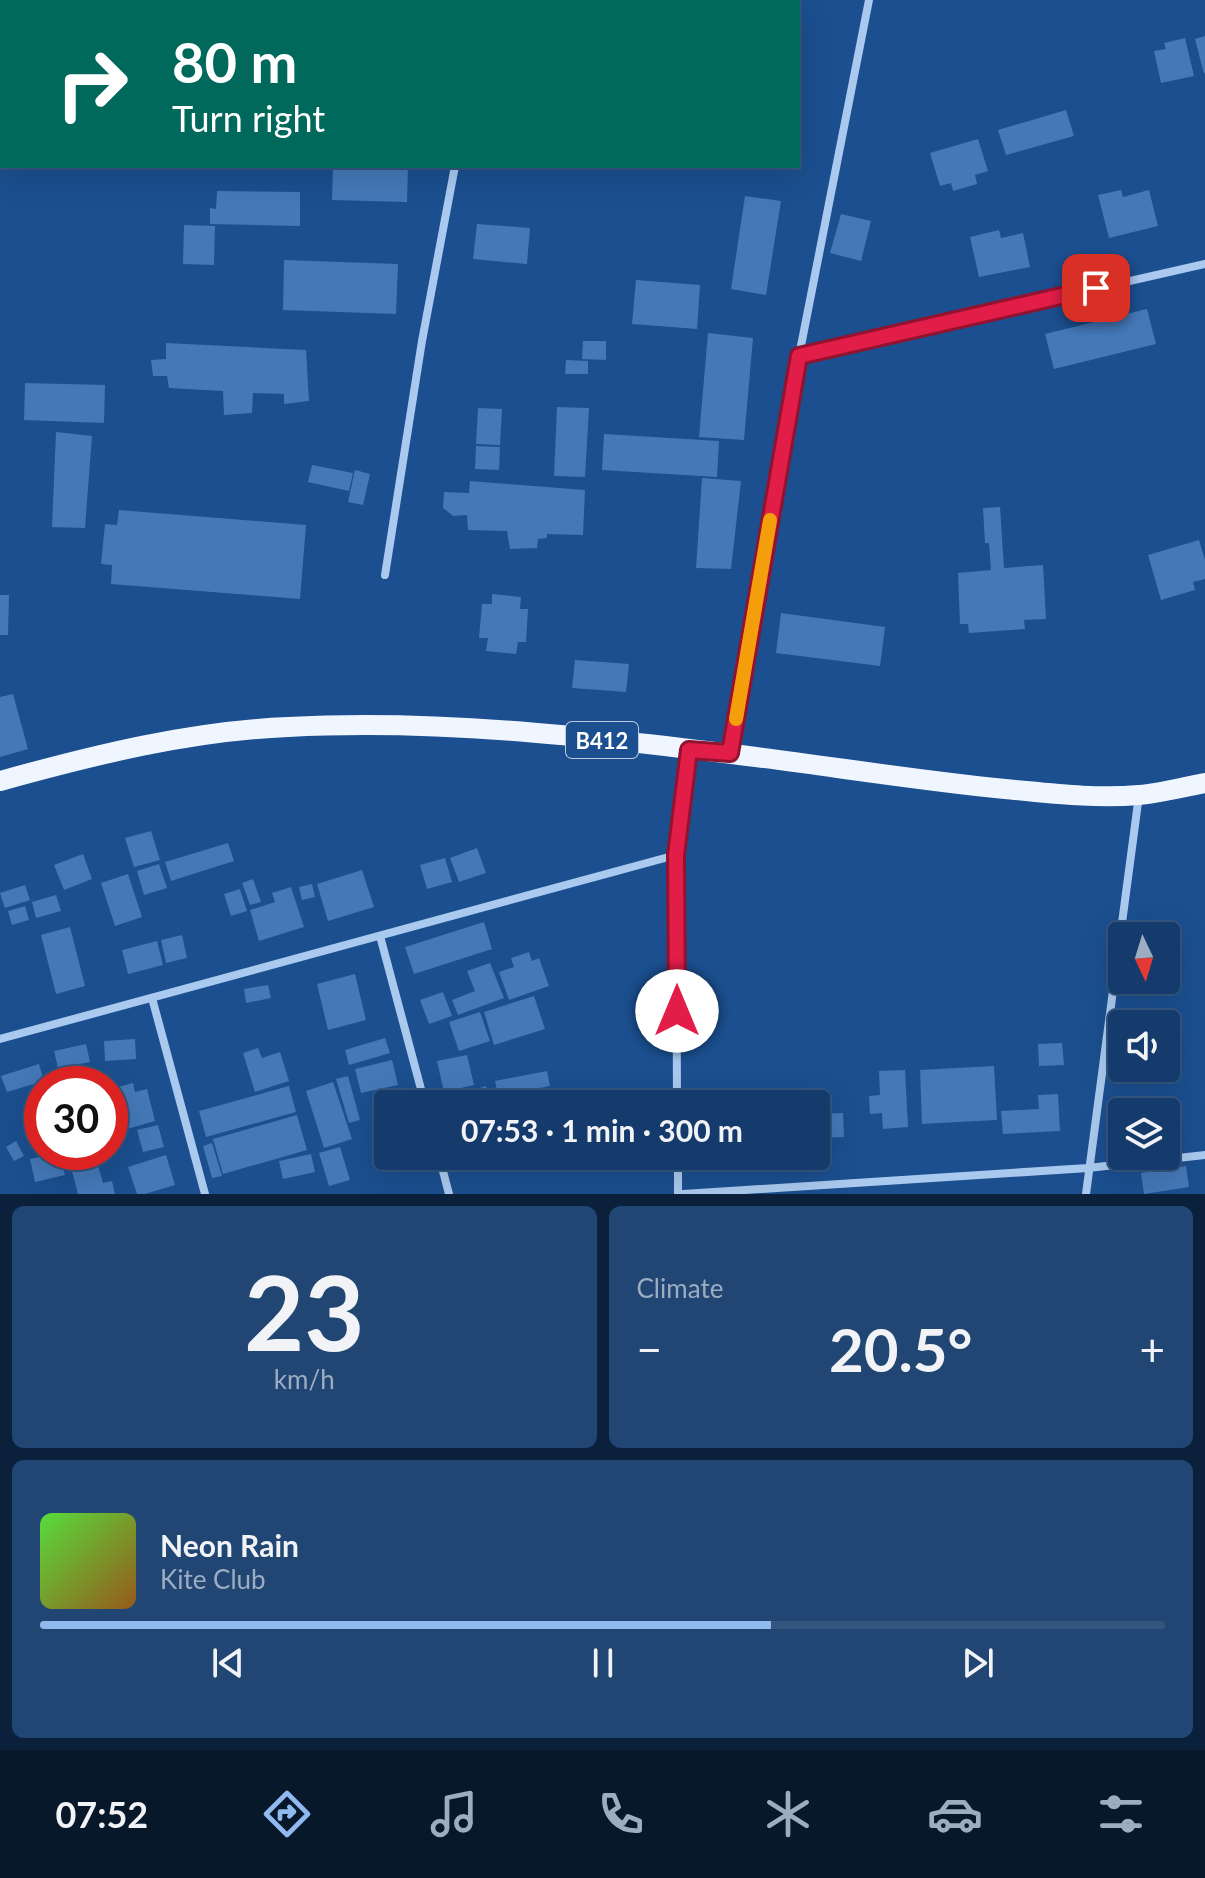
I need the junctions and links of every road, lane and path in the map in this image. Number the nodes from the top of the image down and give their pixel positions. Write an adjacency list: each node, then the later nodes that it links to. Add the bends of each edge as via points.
1 (869, 0): 4 (street)
2 (455, 168): 5 (street)
3 (1205, 264): 4 (street)
4 (799, 356): 7 (street)
5 (385, 575)
6 (689, 750): 7 (main road, B412); 8 (main road, B412, via 518,731 286,727 185,738); 11 (street)
7 (730, 753): 10 (main road, B412, via 973,786)
8 (0, 781)
9 (1205, 783): 10 (main road, B412)
10 (1139, 795): 18 (street)
11 (676, 855): 12 (street); 16 (street)
12 (380, 936): 13 (street); 15 (street)
13 (152, 998): 14 (street); 21 (street)
14 (0, 1039)
15 (421, 1090)
16 (677, 1090)
17 (1205, 1155): 18 (street)
18 (1088, 1168): 23 (street); 24 (street)
19 (443, 1170): 22 (street)
20 (679, 1170): 23 (street)
21 (205, 1194)
22 (449, 1194)
23 (680, 1194)
24 (1086, 1194)

